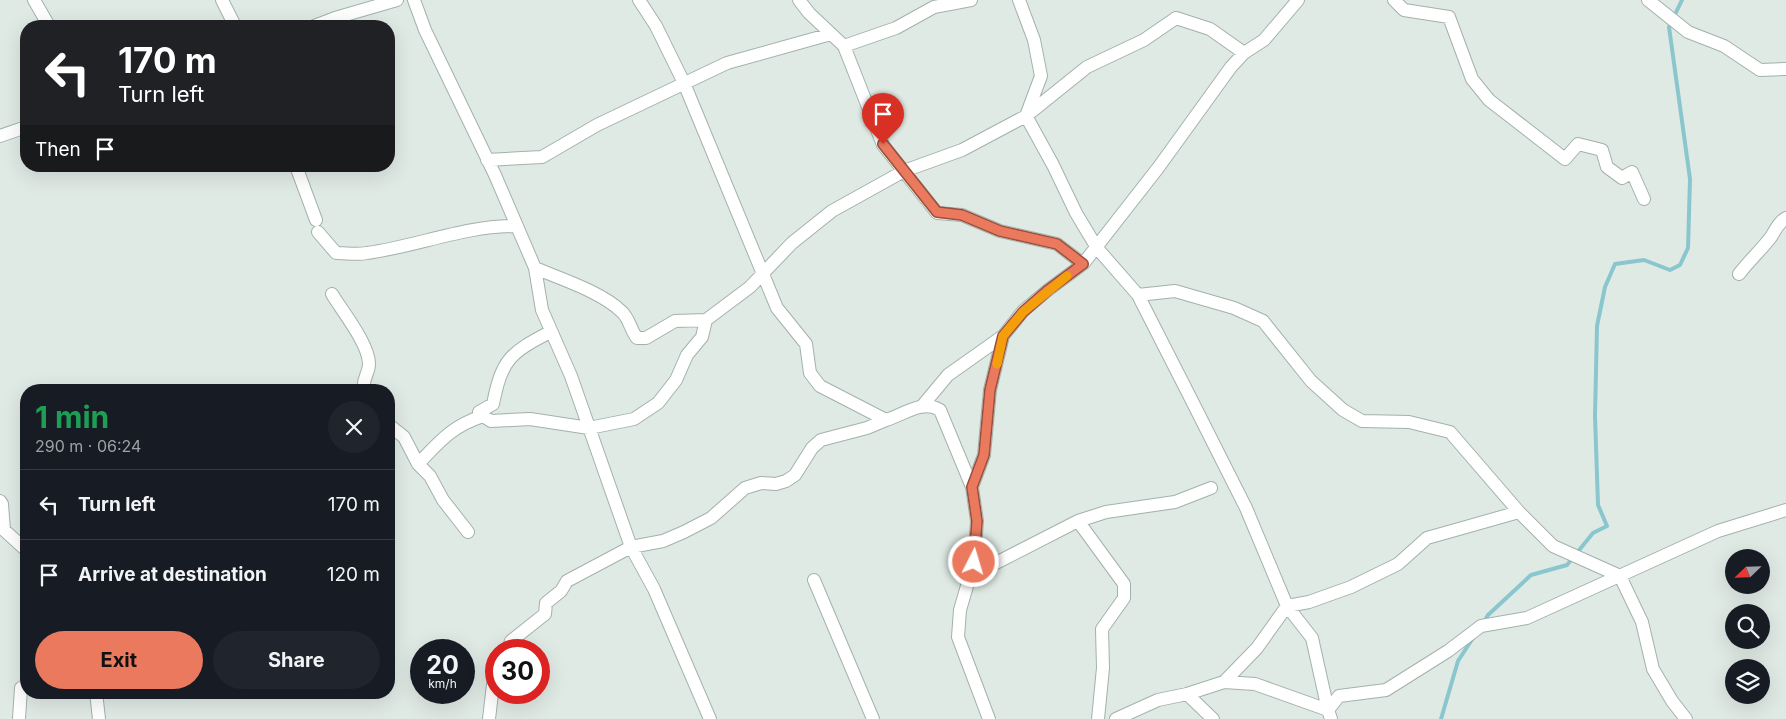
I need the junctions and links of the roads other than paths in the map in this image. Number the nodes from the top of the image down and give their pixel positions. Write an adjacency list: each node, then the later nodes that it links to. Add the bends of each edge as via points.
1 (34, 0): 12 (street)
2 (222, 0): 13 (street)
3 (397, 0): 14 (street)
4 (414, 0): 23 (street)
5 (639, 0): 19 (street, via 656,26)
6 (799, 0): 15 (street)
7 (971, 0): 16 (street, via 934,7 896,28)
8 (1019, 0): 20 (street, via 1034,40 1041,76)
9 (1298, 0): 17 (street, via 1264,40)
10 (1394, 0): 26 (street, via 1404,10 1449,18 1472,79 1489,100 1565,159 1578,144 1602,150 1607,167 1622,178 1632,172)
11 (1648, 0): 18 (street, via 1688,32 1724,46 1760,70)
12 (46, 20)
13 (233, 20)
14 (333, 20)
15 (831, 34): 16 (street); 19 (street, via 727,63)
16 (844, 46): 24 (street, via 883,144)
17 (1244, 53): 20 (street, via 1210,29 1176,18 1144,40 1087,67); 29 (street)
18 (1786, 69)
19 (684, 83): 23 (street, via 597,125 542,157); 33 (street)
20 (1026, 116): 24 (street, via 962,150); 29 (street)
21 (20, 129): 22 (street)
22 (0, 136)
23 (487, 160): 28 (street)
24 (904, 171): 30 (street, via 937,212 962,215 1000,231 1057,244); 33 (street, via 832,211 792,243)
25 (298, 172): 28 (street, via 317,226 336,253 365,254 464,230)
26 (1644, 199)
27 (1786, 218): 32 (street, via 1779,222 1770,238)
28 (515, 226): 31 (street)
29 (1097, 248): 30 (street); 35 (street)
30 (1083, 264): 38 (street, via 1023,312)
31 (535, 268): 36 (street, via 594,294 619,309 637,338 646,338 675,321); 37 (street, via 542,310)
32 (1739, 274)
33 (764, 275): 36 (street); 42 (street, via 777,308 806,344 814,380)
34 (332, 294): 39 (street, via 357,329 369,364)
35 (1138, 295): 50 (street, via 1175,291 1234,308 1263,321 1311,381 1343,410 1362,421 1409,422 1450,432); 58 (street, via 1246,508)
36 (706, 320): 43 (street, via 702,337 658,403 634,419)
37 (550, 332): 41 (street, via 524,346 510,359 499,375 493,404); 43 (street, via 571,376)
38 (1003, 336): 40 (street, via 948,375); 46 (street, via 990,390 984,455)
39 (362, 384)
40 (923, 405): 42 (street); 46 (street, via 940,410)
41 (479, 412)
42 (886, 420): 54 (street, via 821,440 795,475 786,481 753,485 731,499 711,518 684,532 663,541)
43 (589, 428): 45 (street, via 530,419 490,421 483,416 449,432); 54 (street)
44 (395, 430): 45 (street, via 404,437)
45 (418, 464): 52 (street, via 430,476 443,500)
46 (972, 487): 55 (street, via 977,521)
47 (1211, 488): 51 (street, via 1175,502 1106,512)
48 (0, 501): 53 (street, via 4,530)
49 (1786, 510): 56 (street, via 1718,531)
50 (1519, 512): 56 (street, via 1553,546); 58 (street, via 1427,538 1398,564 1351,587)
51 (1078, 521): 55 (street, via 992,565); 72 (street, via 1124,584 1124,598 1102,629)
52 (468, 532)
53 (20, 545)
54 (631, 547): 59 (street, via 567,581 561,592 546,603 544,614); 69 (street, via 654,589)
55 (974, 562): 71 (street, via 960,610 958,637)
56 (1620, 576): 65 (street, via 1527,618 1481,626 1448,652 1386,690 1340,696); 75 (street, via 1642,622 1653,669)
57 (814, 580): 70 (street)
58 (1287, 606): 60 (street, via 1256,648); 65 (street, via 1316,647)
59 (515, 639)
60 (1224, 682): 61 (street); 65 (street, via 1255,684)
61 (1187, 694): 73 (street, via 1158,700); 74 (street)
62 (20, 699): 66 (street)
63 (97, 699): 67 (street)
64 (490, 704): 68 (street)
65 (1330, 715)
66 (19, 719)
67 (99, 719)
68 (489, 719)
69 (710, 719)
70 (873, 719)
71 (989, 719)
72 (1098, 719)
73 (1116, 719)
74 (1213, 719)
75 (1686, 719)

